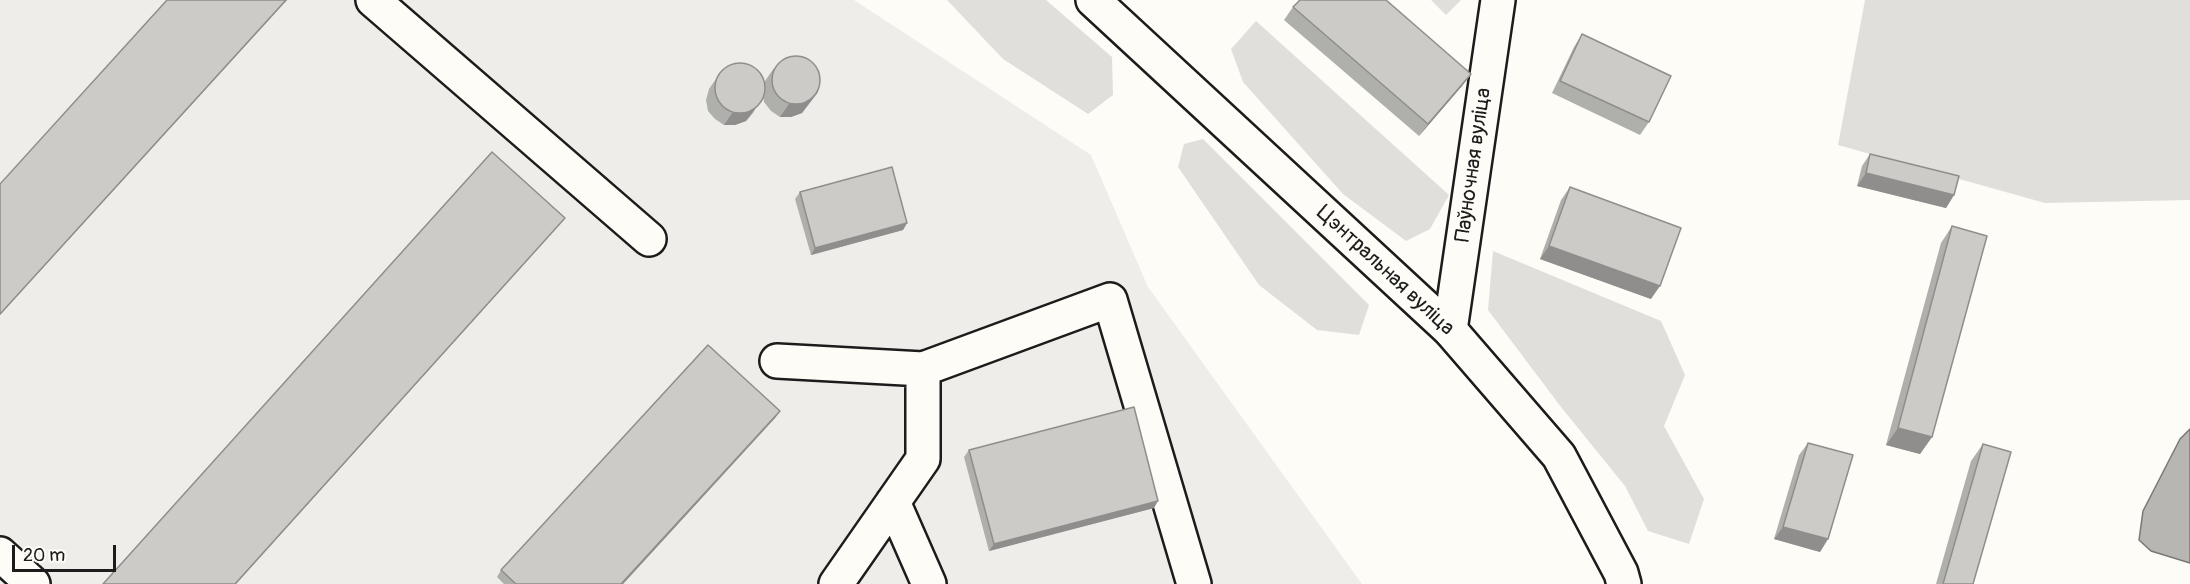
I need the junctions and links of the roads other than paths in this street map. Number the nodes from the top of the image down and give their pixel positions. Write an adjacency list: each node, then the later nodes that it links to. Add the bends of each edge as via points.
1 (372, 0): 4 (main road)
2 (1094, 0): 5 (main road, Цэнтральная вуліца)
3 (1498, 0): 5 (main road, Паўночная вуліца)
4 (649, 239)
5 (1450, 330): 14 (main road, Цэнтральная вуліца, via 1559,456)
6 (777, 361): 7 (main road)
7 (923, 369): 8 (main road, via 922,459); 13 (main road, via 1110,300)
8 (893, 502): 11 (main road); 12 (main road)
9 (0, 554): 10 (main road)
10 (33, 584)
11 (836, 584)
12 (929, 584)
13 (1194, 584)
14 (1624, 584)

